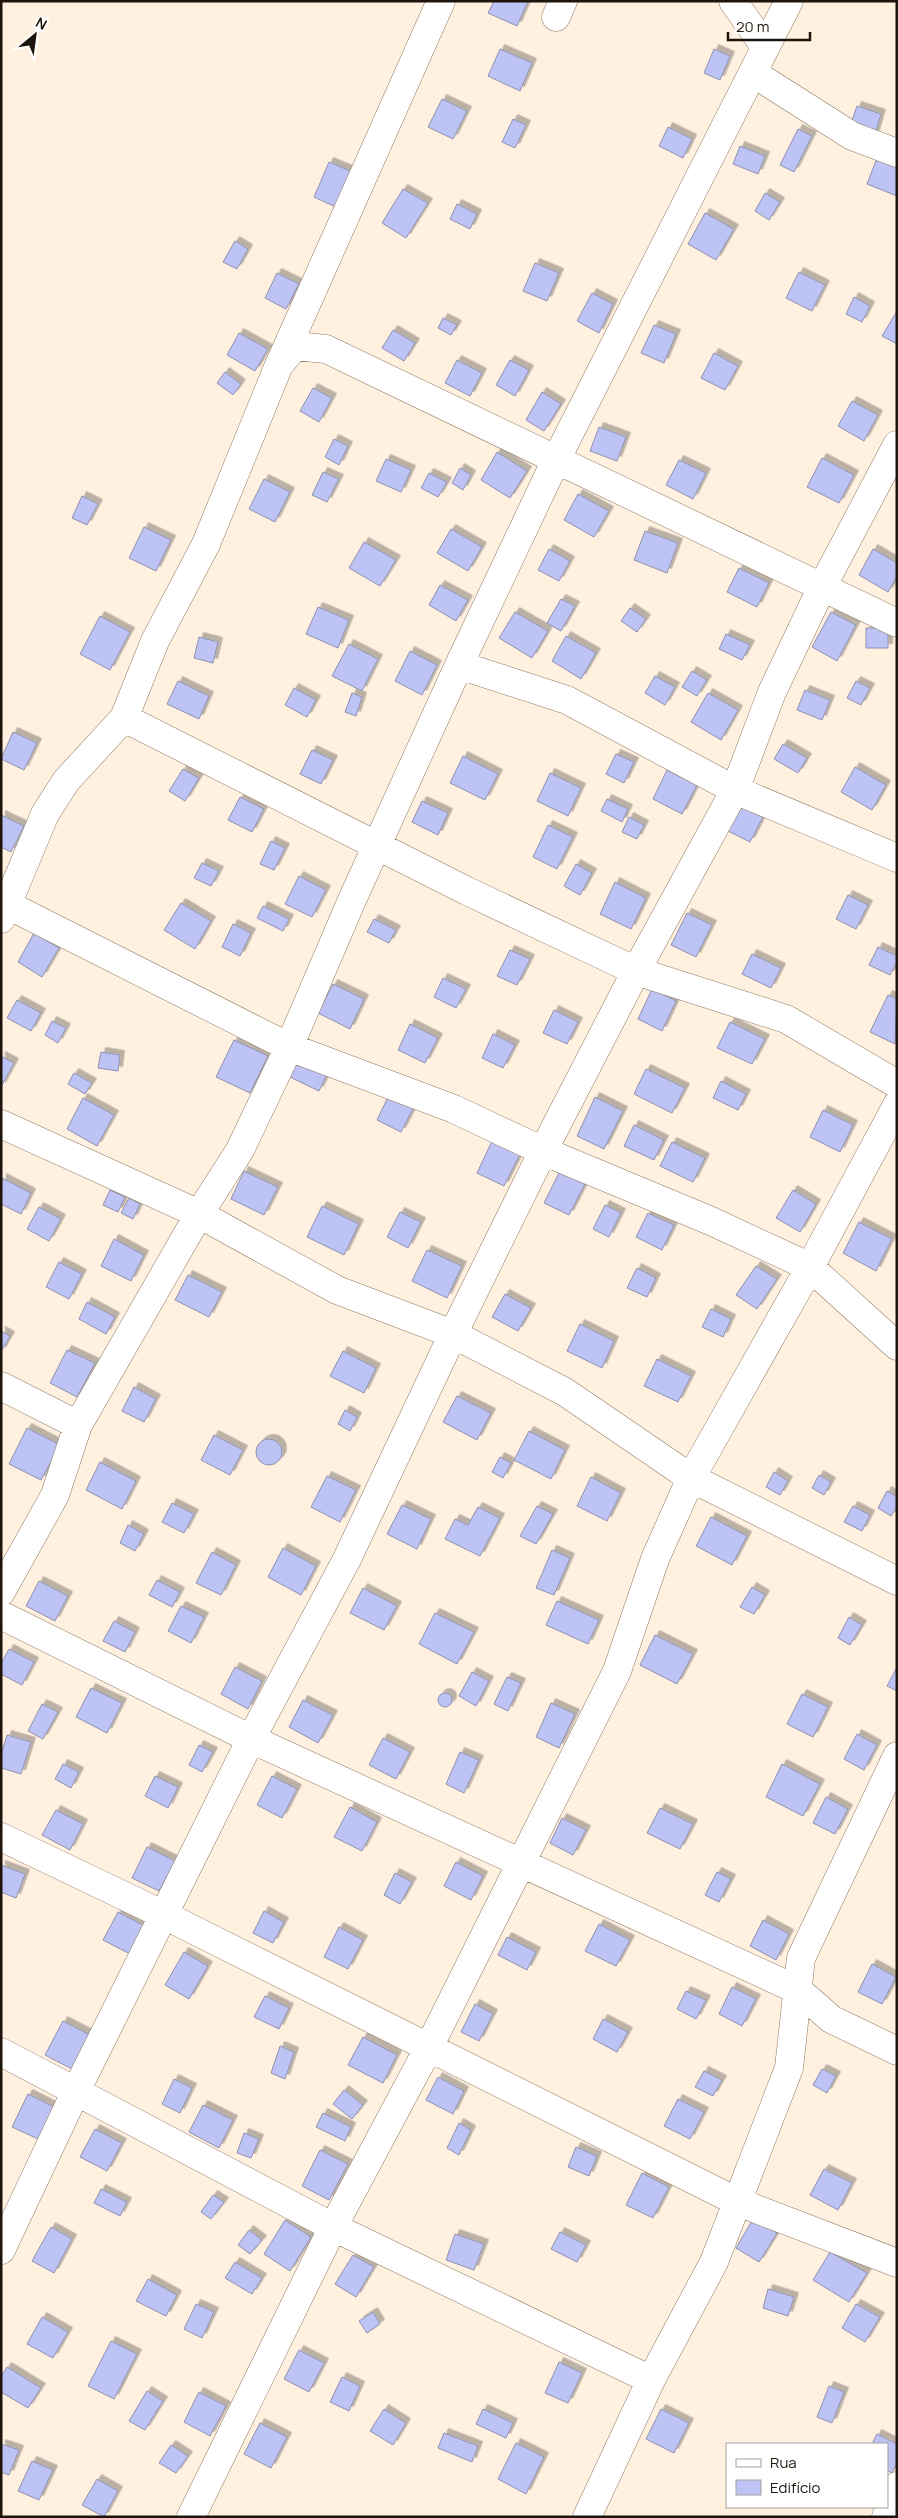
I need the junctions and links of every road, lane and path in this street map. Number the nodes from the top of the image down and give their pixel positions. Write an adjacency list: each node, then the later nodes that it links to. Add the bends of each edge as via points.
1 (442, 1): 7 (street)
2 (733, 1): 4 (street)
3 (789, 1): 4 (street)
4 (766, 47): 5 (street)
5 (753, 73): 6 (street, via 852,136); 9 (street)
6 (897, 153)
7 (279, 365): 9 (street, via 295,346 326,349); 13 (street, via 206,544 155,641)
8 (897, 445): 10 (street)
9 (556, 460): 10 (street); 12 (street)
10 (822, 587): 11 (street); 14 (street, via 772,692)
11 (897, 623)
12 (459, 666): 14 (street, via 567,700); 15 (street)
13 (124, 718): 15 (street); 17 (street, via 66,782 45,814)
14 (735, 790): 16 (street); 18 (street)
15 (377, 844): 18 (street, via 467,891); 19 (street)
16 (897, 858)
17 (5, 912): 19 (street)
18 (636, 971): 20 (street, via 786,1020); 23 (street)
19 (289, 1047): 23 (street, via 454,1109); 24 (street, via 240,1150)
20 (897, 1084)
21 (897, 1106): 25 (street)
22 (1, 1124): 24 (street)
23 (544, 1151): 25 (street, via 712,1220); 26 (street)
24 (200, 1214): 26 (street, via 337,1290); 29 (street)
25 (810, 1267): 27 (street); 30 (street)
26 (453, 1334): 30 (street, via 565,1392); 34 (street, via 347,1558)
27 (897, 1346)
28 (1, 1386): 29 (street)
29 (78, 1425): 32 (street, via 55,1495)
30 (691, 1478): 31 (street); 38 (street, via 655,1559 617,1671)
31 (897, 1581)
32 (1, 1592)
33 (1, 1615): 34 (street)
34 (250, 1739): 38 (street); 39 (street)
35 (897, 1756): 36 (street)
36 (887, 1803): 40 (street, via 802,1958)
37 (1, 1837): 39 (street)
38 (523, 1862): 40 (street); 41 (street)
39 (164, 1915): 41 (street); 44 (street)
40 (798, 1990): 42 (street, via 831,2019); 45 (street, via 789,2068)
41 (429, 2047): 45 (street); 46 (street)
42 (897, 2051)
43 (1, 2052): 44 (street)
44 (76, 2091): 46 (street); 47 (street)
45 (738, 2202): 48 (street); 49 (street, via 714,2262)
46 (333, 2227): 49 (street); 51 (street)
47 (1, 2250)
48 (897, 2263)
49 (650, 2380): 52 (street)
50 (897, 2486): 53 (street)
51 (191, 2517)
52 (587, 2517)
53 (886, 2517)

